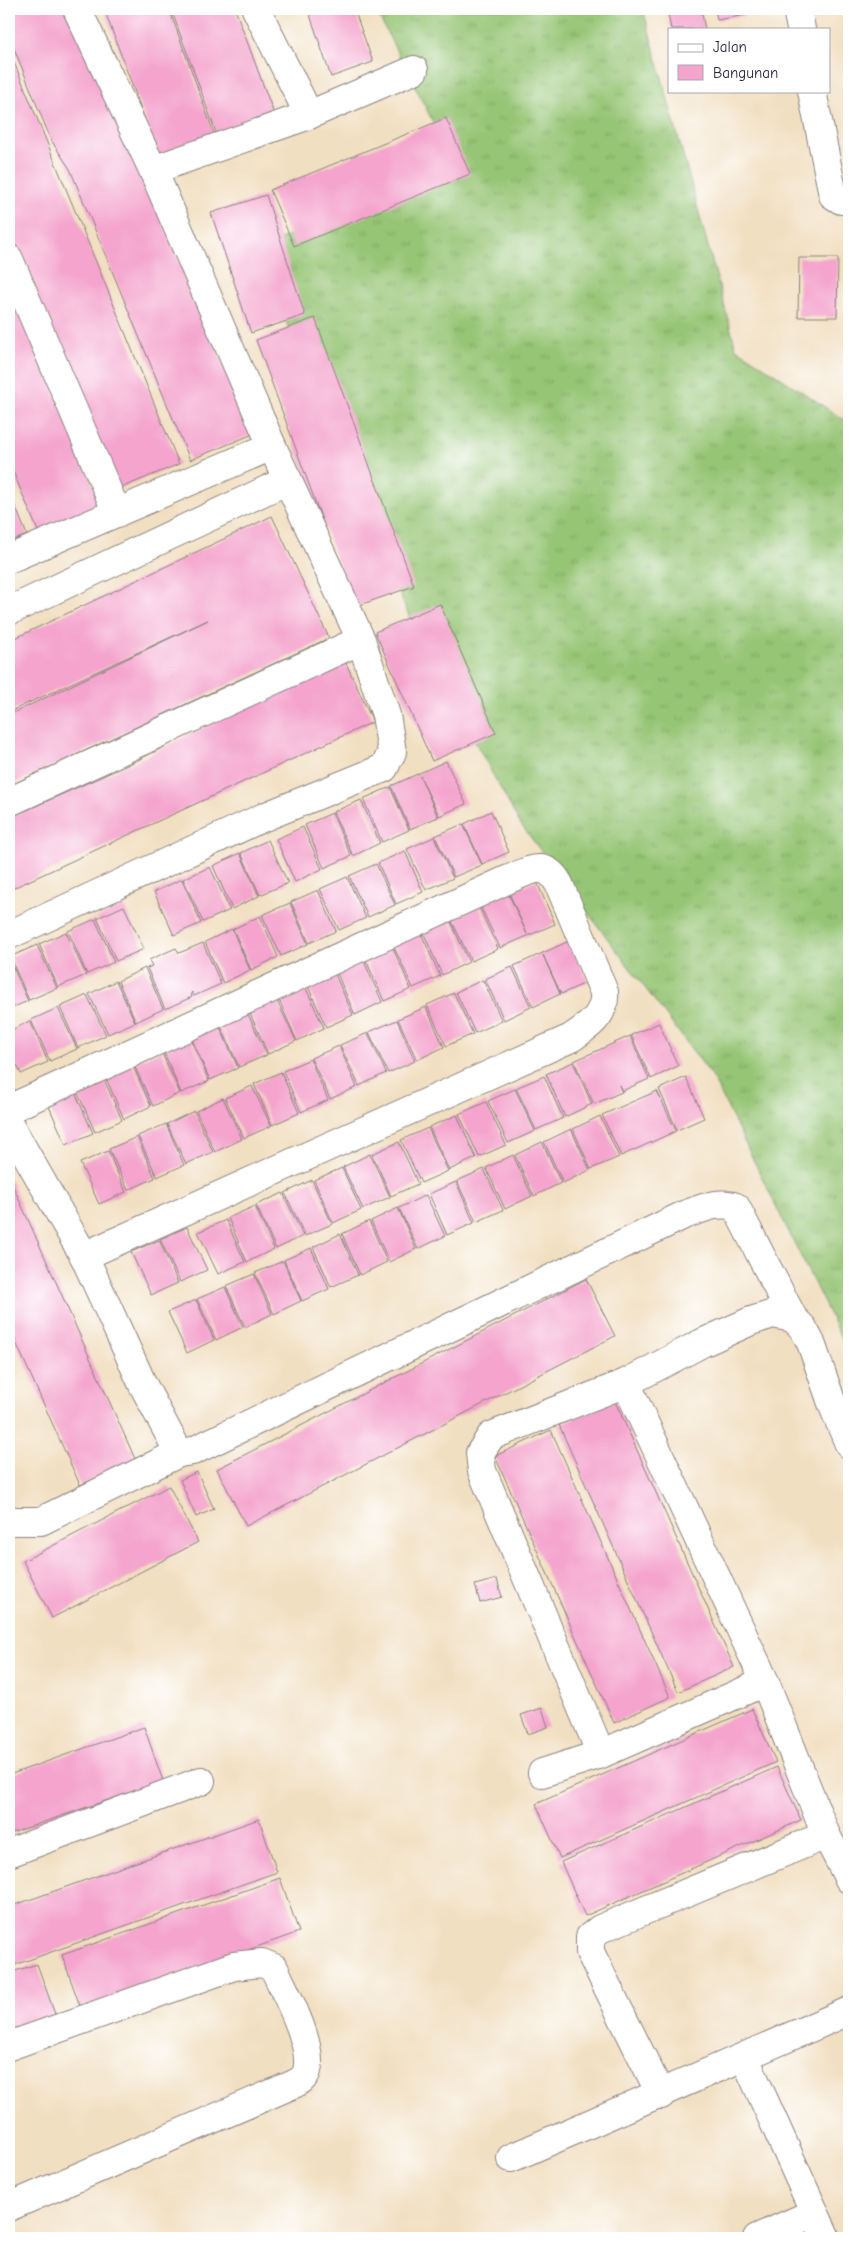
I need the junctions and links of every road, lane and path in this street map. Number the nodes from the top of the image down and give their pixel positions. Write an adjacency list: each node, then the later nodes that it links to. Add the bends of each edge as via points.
1 (77, 9): 8 (street)
2 (256, 9): 7 (street)
3 (797, 9): 4 (street)
4 (801, 28)
5 (414, 70): 7 (street)
6 (812, 92): 9 (street, via 833,195)
7 (308, 115): 8 (street)
8 (153, 170): 11 (street)
9 (849, 200)
10 (9, 259): 13 (street)
11 (272, 446): 12 (street); 13 (street)
12 (288, 480): 15 (street); 16 (street)
13 (118, 513): 14 (street)
14 (9, 559)
15 (9, 611)
16 (361, 640): 17 (street); 18 (street, via 386,715 392,752 384,768 264,817)
17 (9, 802)
18 (9, 935)
19 (9, 1109): 21 (street, via 509,879 543,868 550,871 559,884 604,992 604,1006 584,1030)
20 (9, 1124): 21 (street)
21 (84, 1256): 25 (street)
22 (793, 1318): 23 (street, via 772,1314 751,1321); 24 (street, via 811,1343); 25 (street, via 736,1207 713,1205 684,1215 193,1451)
23 (626, 1383): 27 (street); 28 (street, via 490,1436 482,1446 480,1458 482,1471)
24 (849, 1444)
25 (179, 1453): 26 (street, via 41,1521)
26 (9, 1519)
27 (765, 1682): 28 (street); 31 (street)
28 (601, 1754): 29 (street)
29 (542, 1773)
30 (202, 1781): 32 (street)
31 (826, 1835): 33 (street); 37 (street, via 600,1929 590,1937 590,1952)
32 (9, 1853)
33 (849, 1879)
34 (849, 2012): 36 (street)
35 (9, 2046): 39 (street, via 234,1966 262,1963 274,1968 305,2042 308,2065 305,2076 294,2084)
36 (745, 2058): 37 (street); 40 (street)
37 (661, 2094): 38 (street)
38 (511, 2158)
39 (9, 2207)
40 (814, 2213): 41 (street); 42 (street)
41 (757, 2238)
42 (826, 2238)

